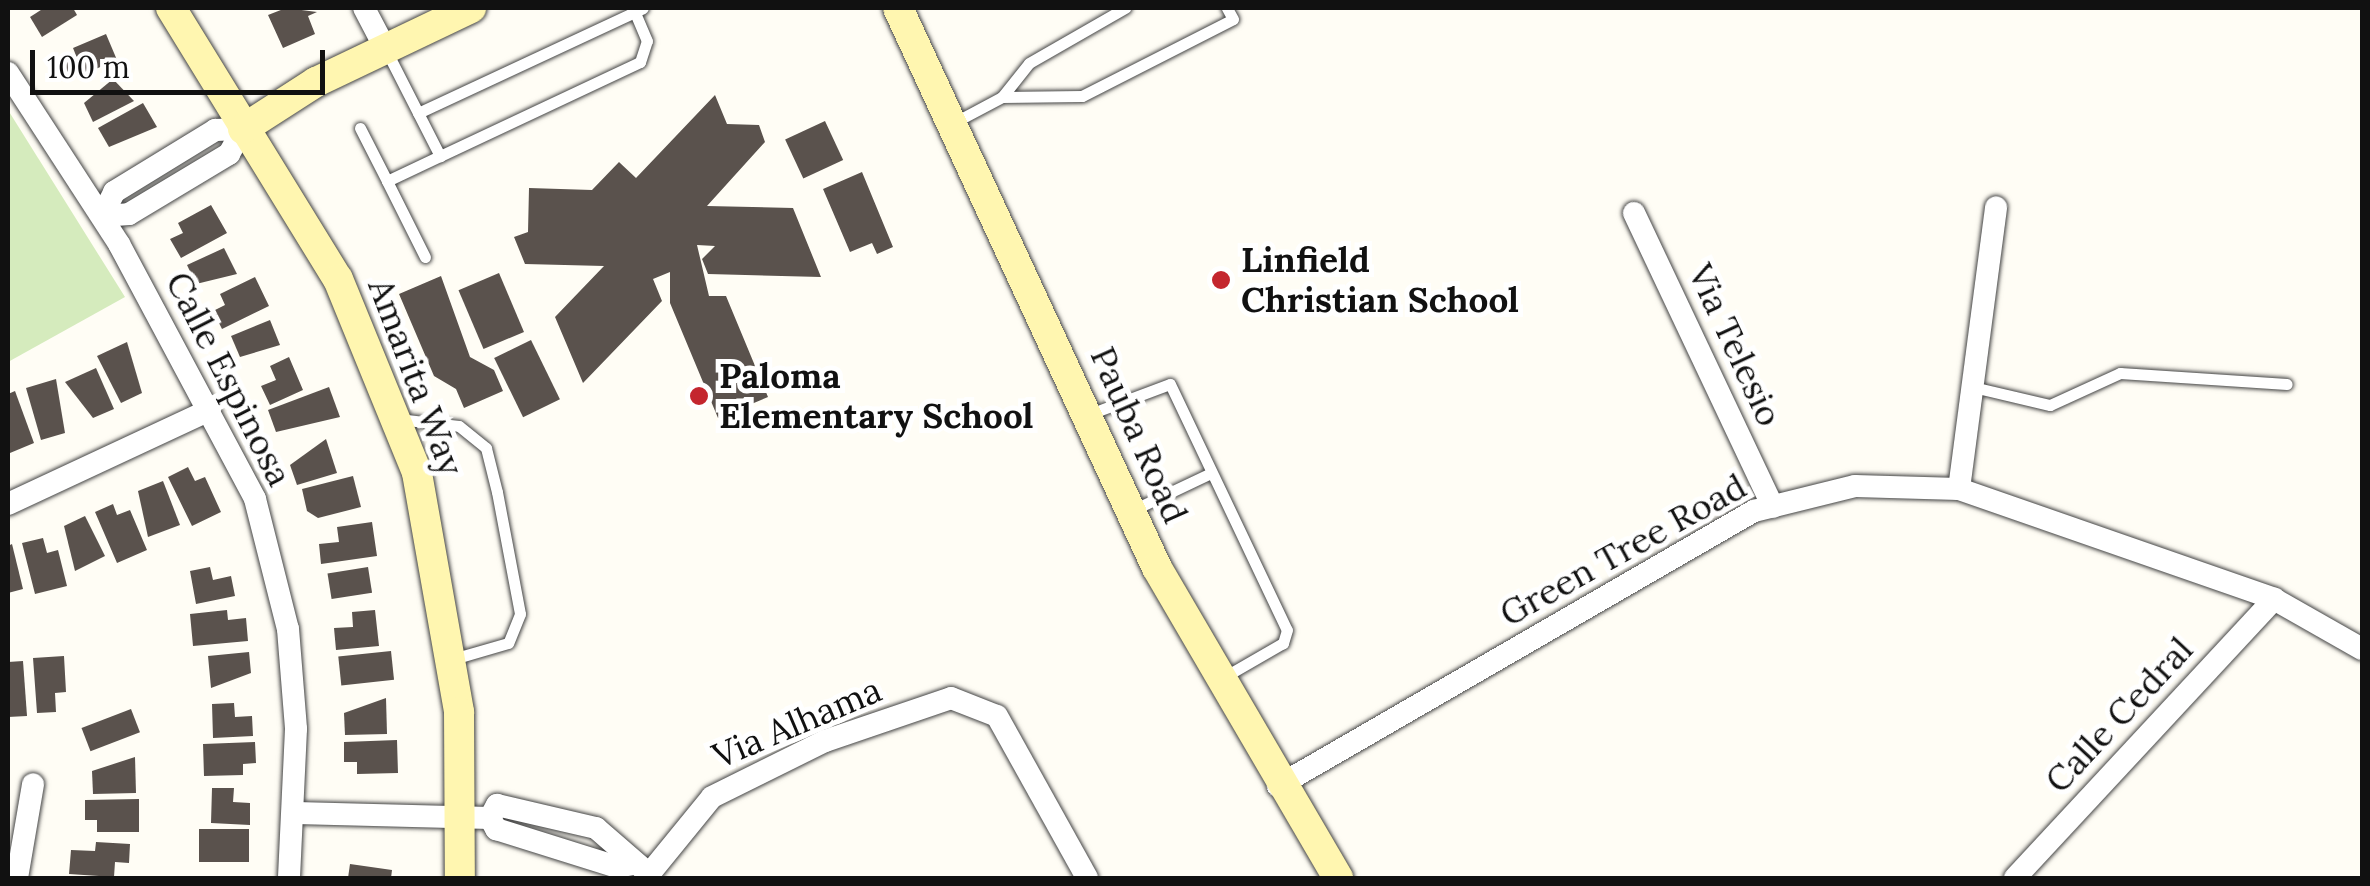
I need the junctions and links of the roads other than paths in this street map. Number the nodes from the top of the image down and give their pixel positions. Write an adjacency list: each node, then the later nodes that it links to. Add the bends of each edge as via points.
1 (171, 8): 14 (street, Amarita Way)
2 (364, 8): 8 (street)
3 (471, 8): 8 (street)
4 (898, 8): 12 (street, Pauba Road)
5 (1126, 8): 10 (lane, via 1028,63)
6 (637, 9): 11 (lane); 15 (lane, via 647,41 640,62)
7 (1230, 13): 10 (lane, via 1082,96)
8 (385, 48): 11 (lane); 14 (street)
9 (8, 73): 19 (street, Calle Espinosa)
10 (1002, 97): 12 (lane)
11 (418, 113): 15 (lane)
12 (955, 122): 24 (street, Pauba Road)
13 (360, 128): 16 (lane)
14 (243, 129): 19 (street, via 229,154 129,214); 25 (street, Amarita Way, via 338,279)
15 (440, 156): 16 (lane)
16 (387, 182): 20 (lane)
17 (1996, 207): 22 (street)
18 (1634, 213): 29 (street, Via Telesio)
19 (102, 216): 23 (street, Calle Espinosa)
20 (425, 256)
21 (2287, 384): 22 (lane, via 2120,374 2050,405)
22 (1972, 387): 27 (street)
23 (210, 410): 28 (street); 37 (street, Calle Espinosa, via 255,498 288,630)
24 (1089, 415): 26 (lane, via 1170,384); 30 (street, Pauba Road)
25 (398, 419): 33 (street, Amarita Way, via 439,565); 33 (lane, via 459,426 486,448 497,492 520,614 508,642)
26 (1211, 474): 30 (lane); 34 (lane, via 1287,630 1284,643)
27 (1959, 489): 29 (street, Green Tree Road, via 1855,486); 31 (street, Green Tree Road)
28 (8, 504)
29 (1773, 506): 36 (street, Green Tree Road)
30 (1130, 511): 34 (street, Pauba Road)
31 (2274, 599): 32 (street, Green Tree Road); 45 (street, Calle Cedral)
32 (2362, 649)
33 (453, 659): 38 (street, Amarita Way)
34 (1216, 682): 36 (street, Pauba Road)
35 (32, 784): 40 (street)
36 (1278, 786): 44 (street, Pauba Road)
37 (296, 813): 38 (street); 41 (street, Calle Espinosa)
38 (477, 818): 39 (street); 42 (street, Amarita Way)
39 (642, 872): 43 (street, Via Alhama, via 712,797 825,741 952,698 997,716)
40 (17, 878)
41 (289, 878)
42 (460, 878)
43 (1087, 878)
44 (1338, 878)
45 (2015, 878)

